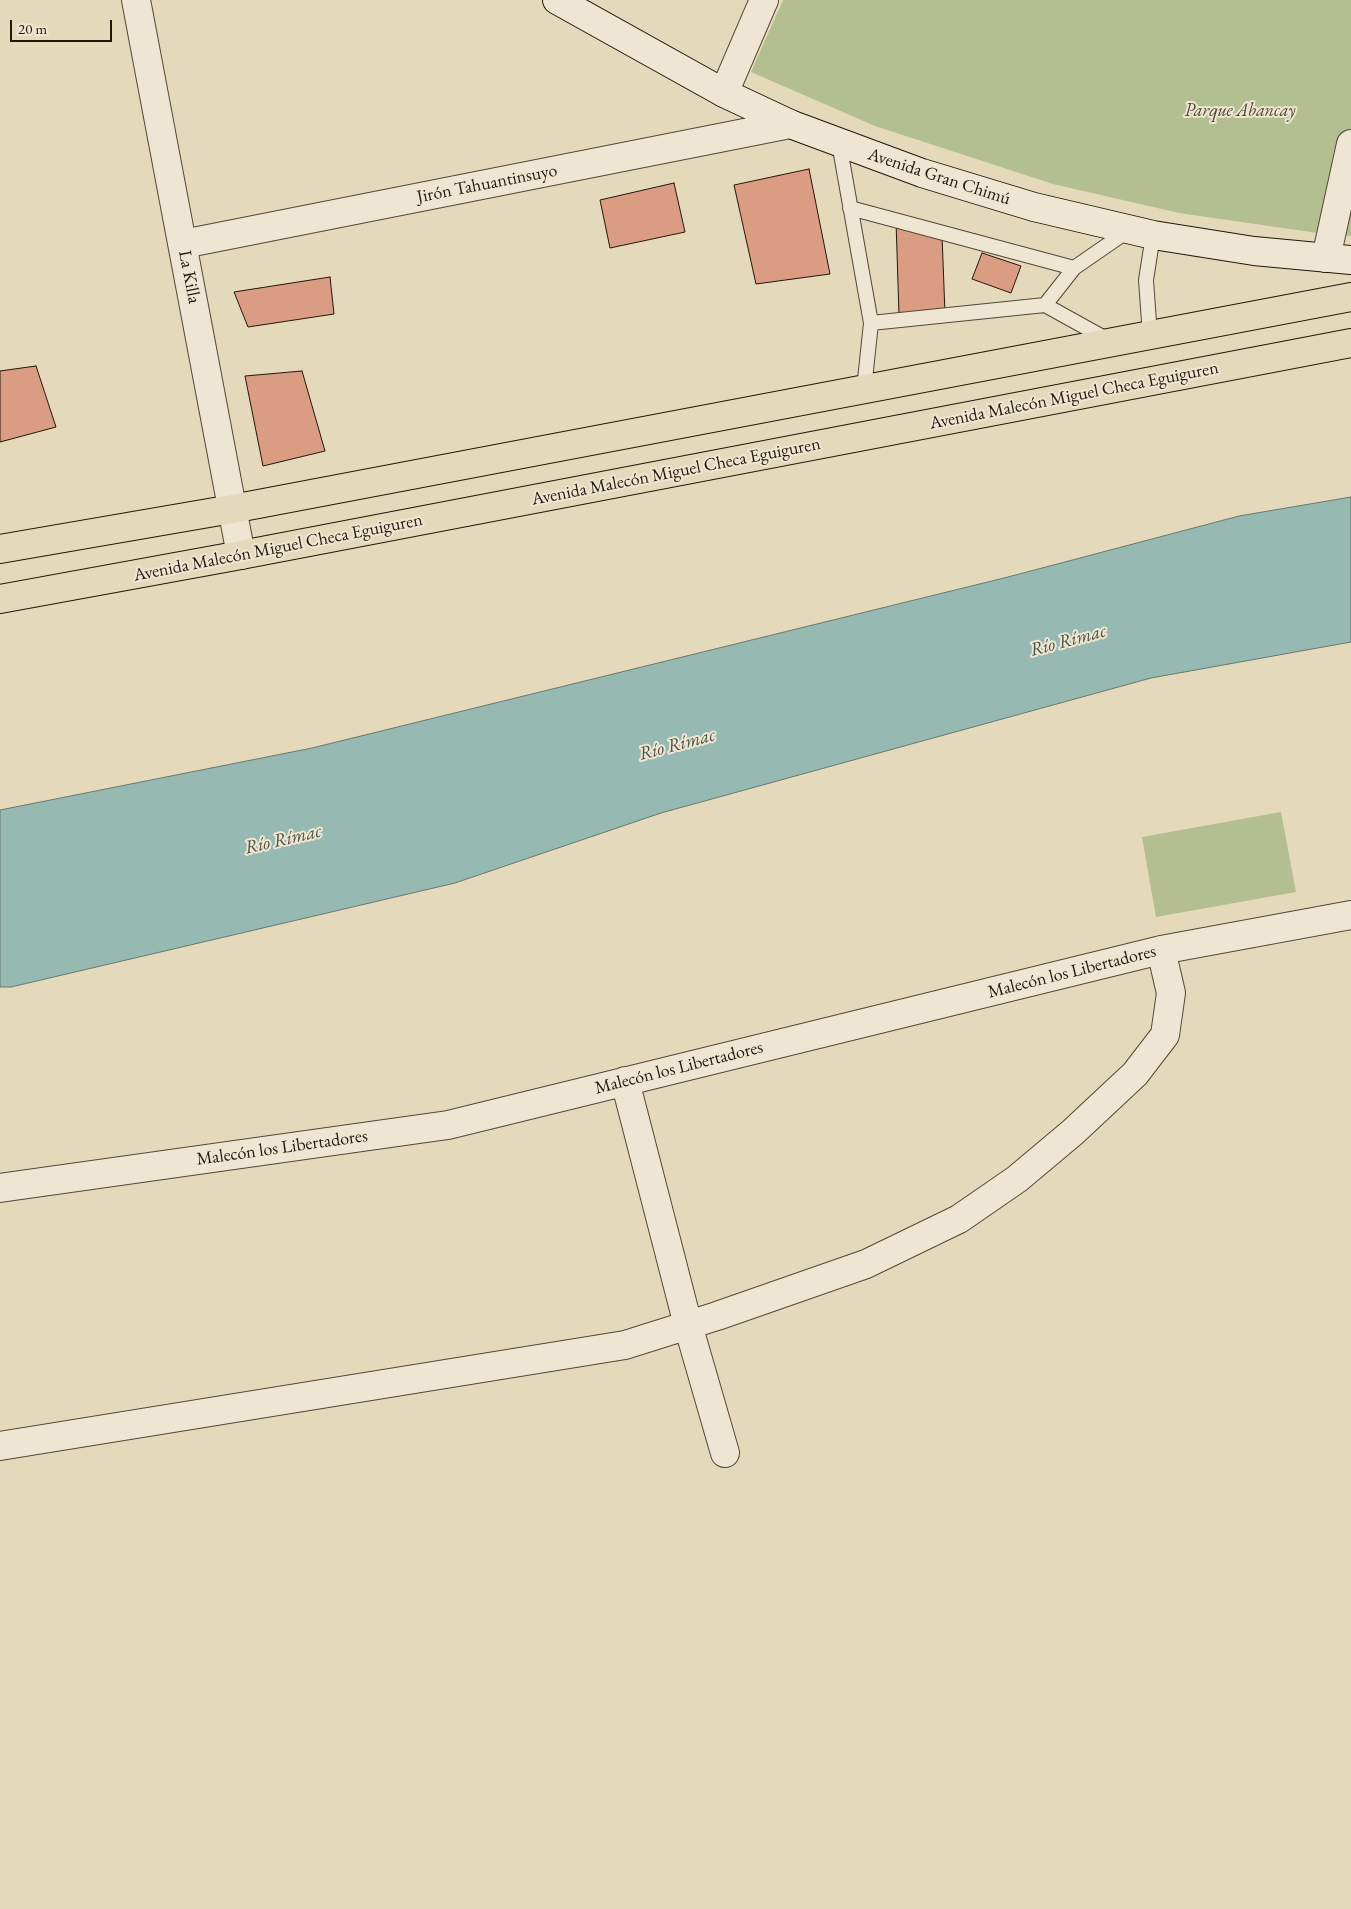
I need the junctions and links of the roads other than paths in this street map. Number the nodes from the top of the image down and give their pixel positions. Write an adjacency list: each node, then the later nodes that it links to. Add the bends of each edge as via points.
1 (136, 0): 10 (street, La Killa)
2 (558, 0): 4 (street, Avenida Gran Chimú)
3 (764, 0): 4 (street)
4 (724, 93): 5 (street, Avenida Gran Chimú)
5 (790, 124): 6 (street, Avenida Gran Chimú); 10 (street, Jirón Tahuantinsuyo)
6 (838, 143): 8 (lane); 9 (street, Avenida Gran Chimú, via 1034,207)
7 (1351, 144): 11 (street)
8 (850, 208): 12 (lane); 15 (lane)
9 (1141, 232): 11 (street, Avenida Gran Chimú, via 1254,251); 12 (lane); 16 (lane)
10 (183, 244): 20 (street, La Killa)
11 (1339, 259)
12 (1074, 268): 14 (lane)
13 (1351, 297): 16 (main road)
14 (1044, 305): 15 (lane); 17 (lane)
15 (871, 323): 19 (lane)
16 (1150, 336): 17 (main road)
17 (1113, 342): 19 (main road)
18 (1351, 343): 22 (main road, Avenida Malecón Miguel Checa Eguiguren)
19 (864, 389): 20 (main road)
20 (232, 510): 21 (main road); 22 (street, La Killa)
21 (0, 549)
22 (240, 555): 23 (main road, Avenida Malecón Miguel Checa Eguiguren)
23 (0, 599)
24 (1351, 915): 25 (street, Malecón los Libertadores)
25 (1161, 950): 26 (street, Malecón los Libertadores); 28 (street, via 1171,994 1165,1035 1135,1074 1017,1179 959,1219 866,1264)
26 (625, 1082): 27 (street, Malecón los Libertadores, via 448,1126); 28 (street)
27 (0, 1188)
28 (688, 1325): 29 (street, via 625,1345); 30 (street)
29 (0, 1446)
30 (725, 1453)

